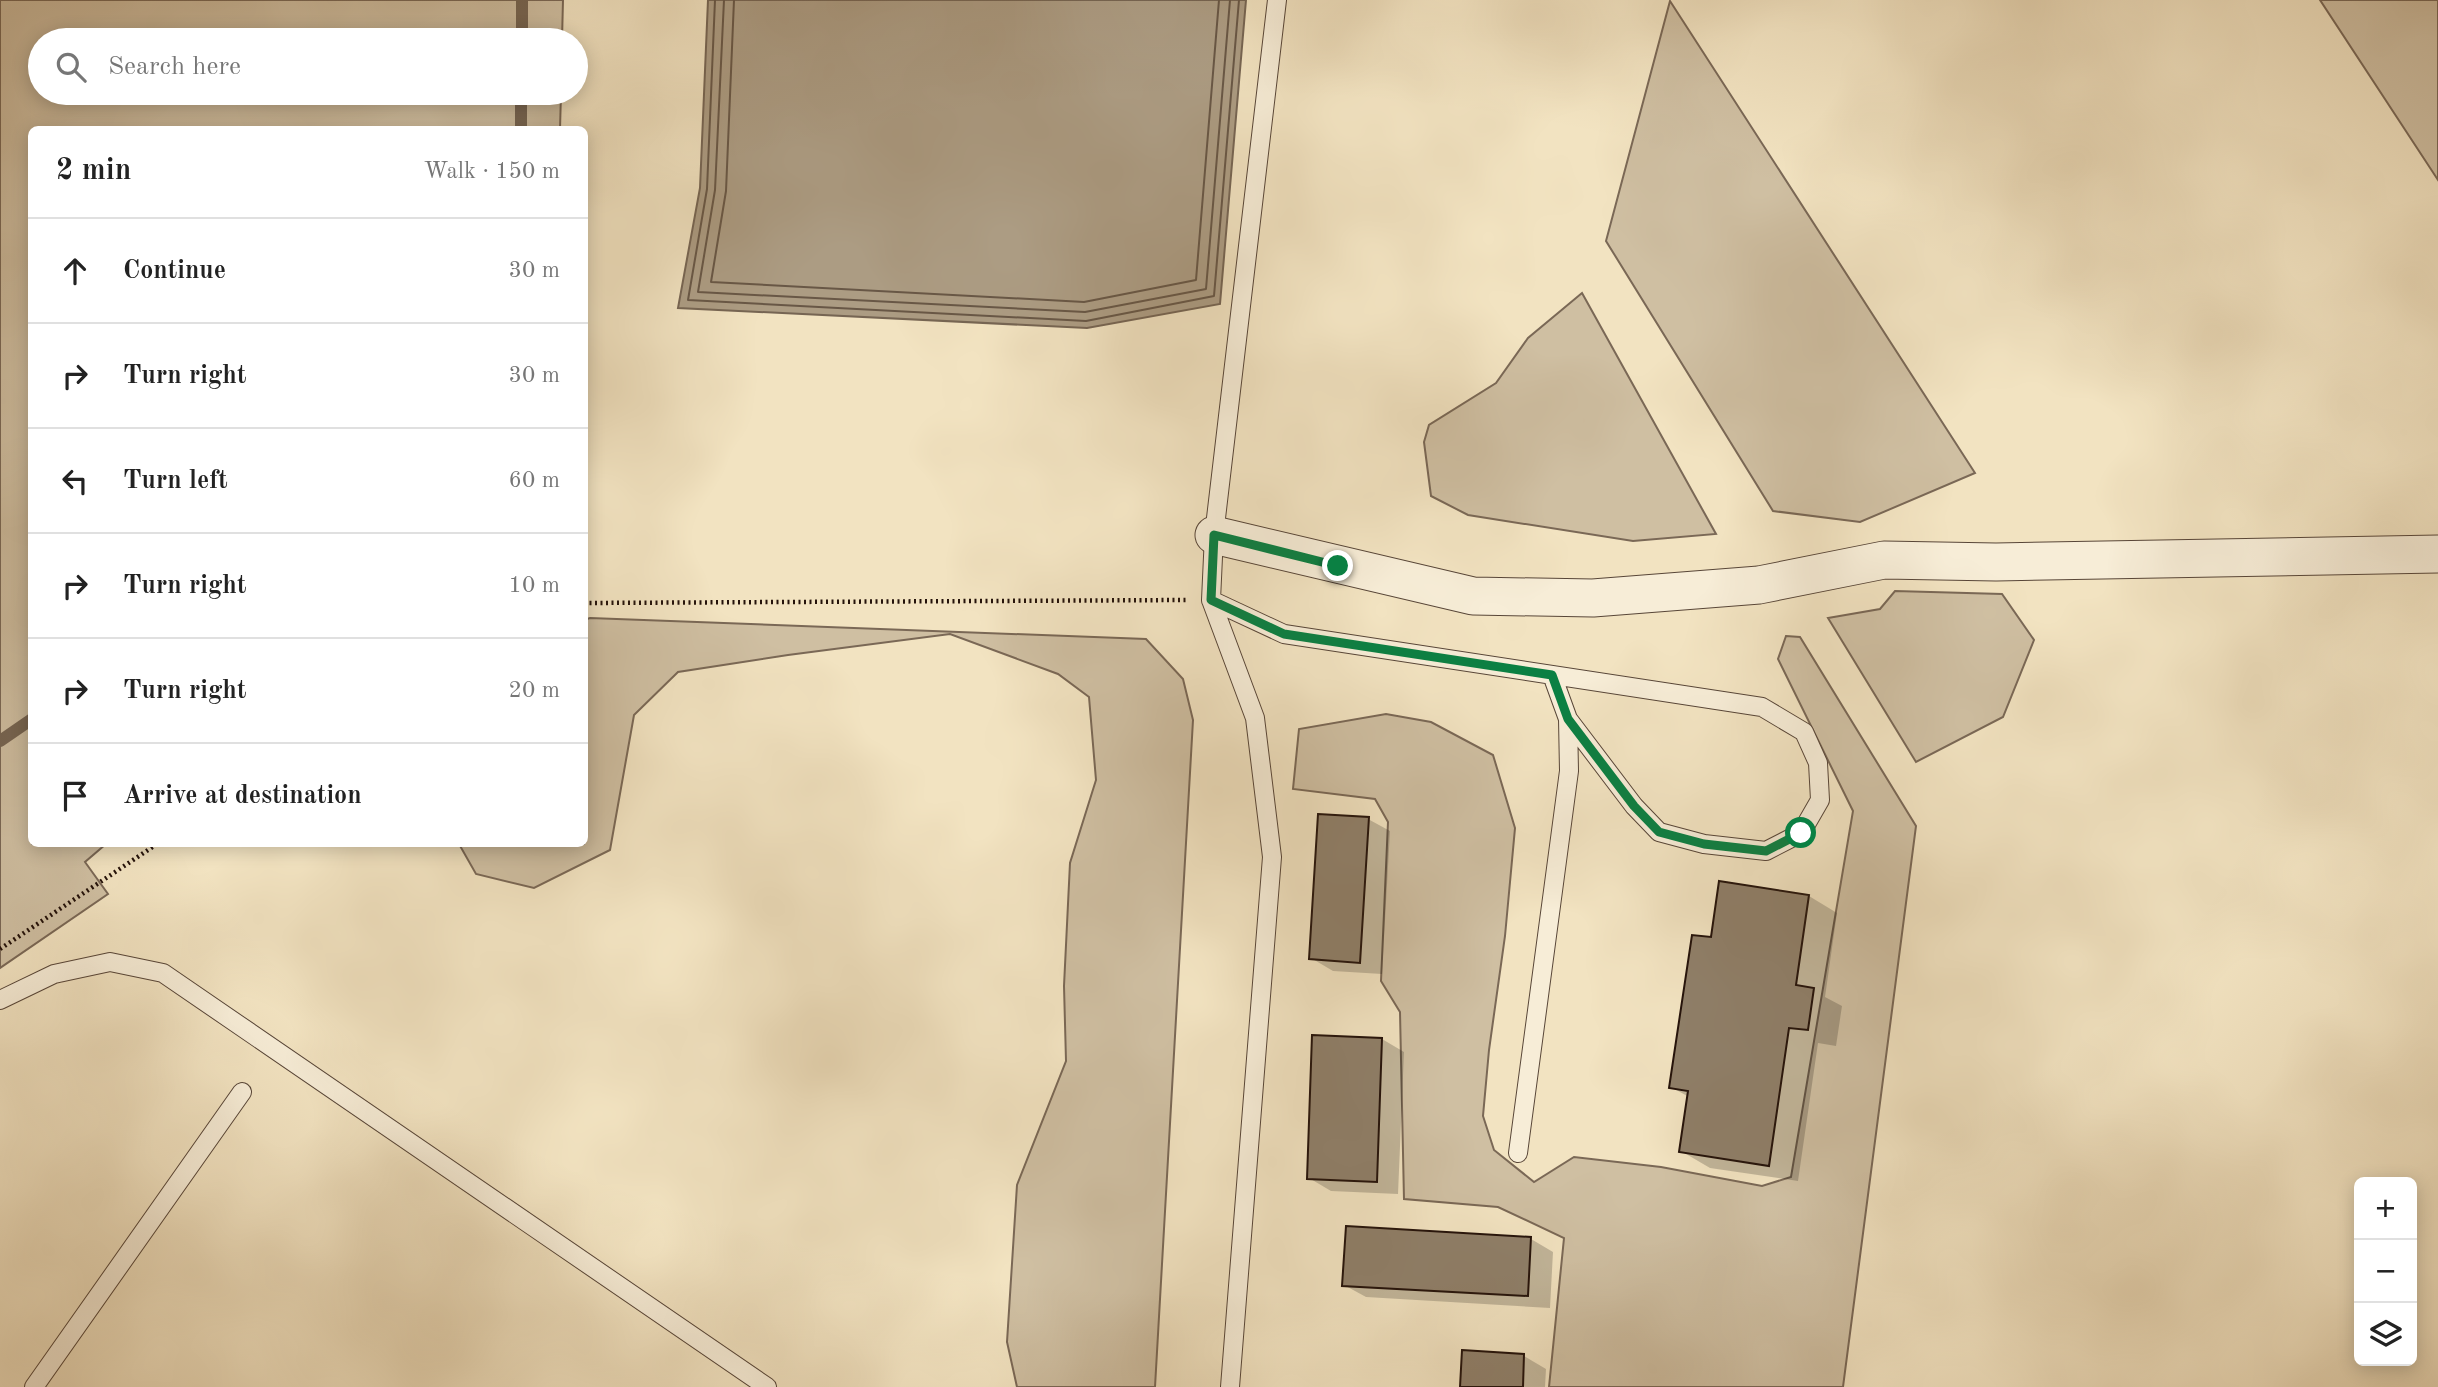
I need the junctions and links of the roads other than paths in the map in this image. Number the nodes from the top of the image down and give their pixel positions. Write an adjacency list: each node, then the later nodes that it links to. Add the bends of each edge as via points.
1 (1277, 0): 2 (lane)
2 (1214, 535): 3 (street, via 1473,596 1579,597 1759,585 1884,560); 4 (lane)
3 (2438, 554)
4 (1211, 600): 5 (lane, via 1284,634); 12 (lane, via 1255,718 1272,857)
5 (1552, 675): 6 (lane); 6 (lane, via 1762,707 1804,732 1818,763 1820,800 1801,833 1766,851 1704,844 1659,832)
6 (1568, 719): 9 (lane, via 1569,771)
7 (0, 1000): 11 (lane, via 54,974 110,962 163,973)
8 (242, 1092): 10 (lane)
9 (1518, 1153)
10 (34, 1387)
11 (767, 1387)
12 (1230, 1387)

